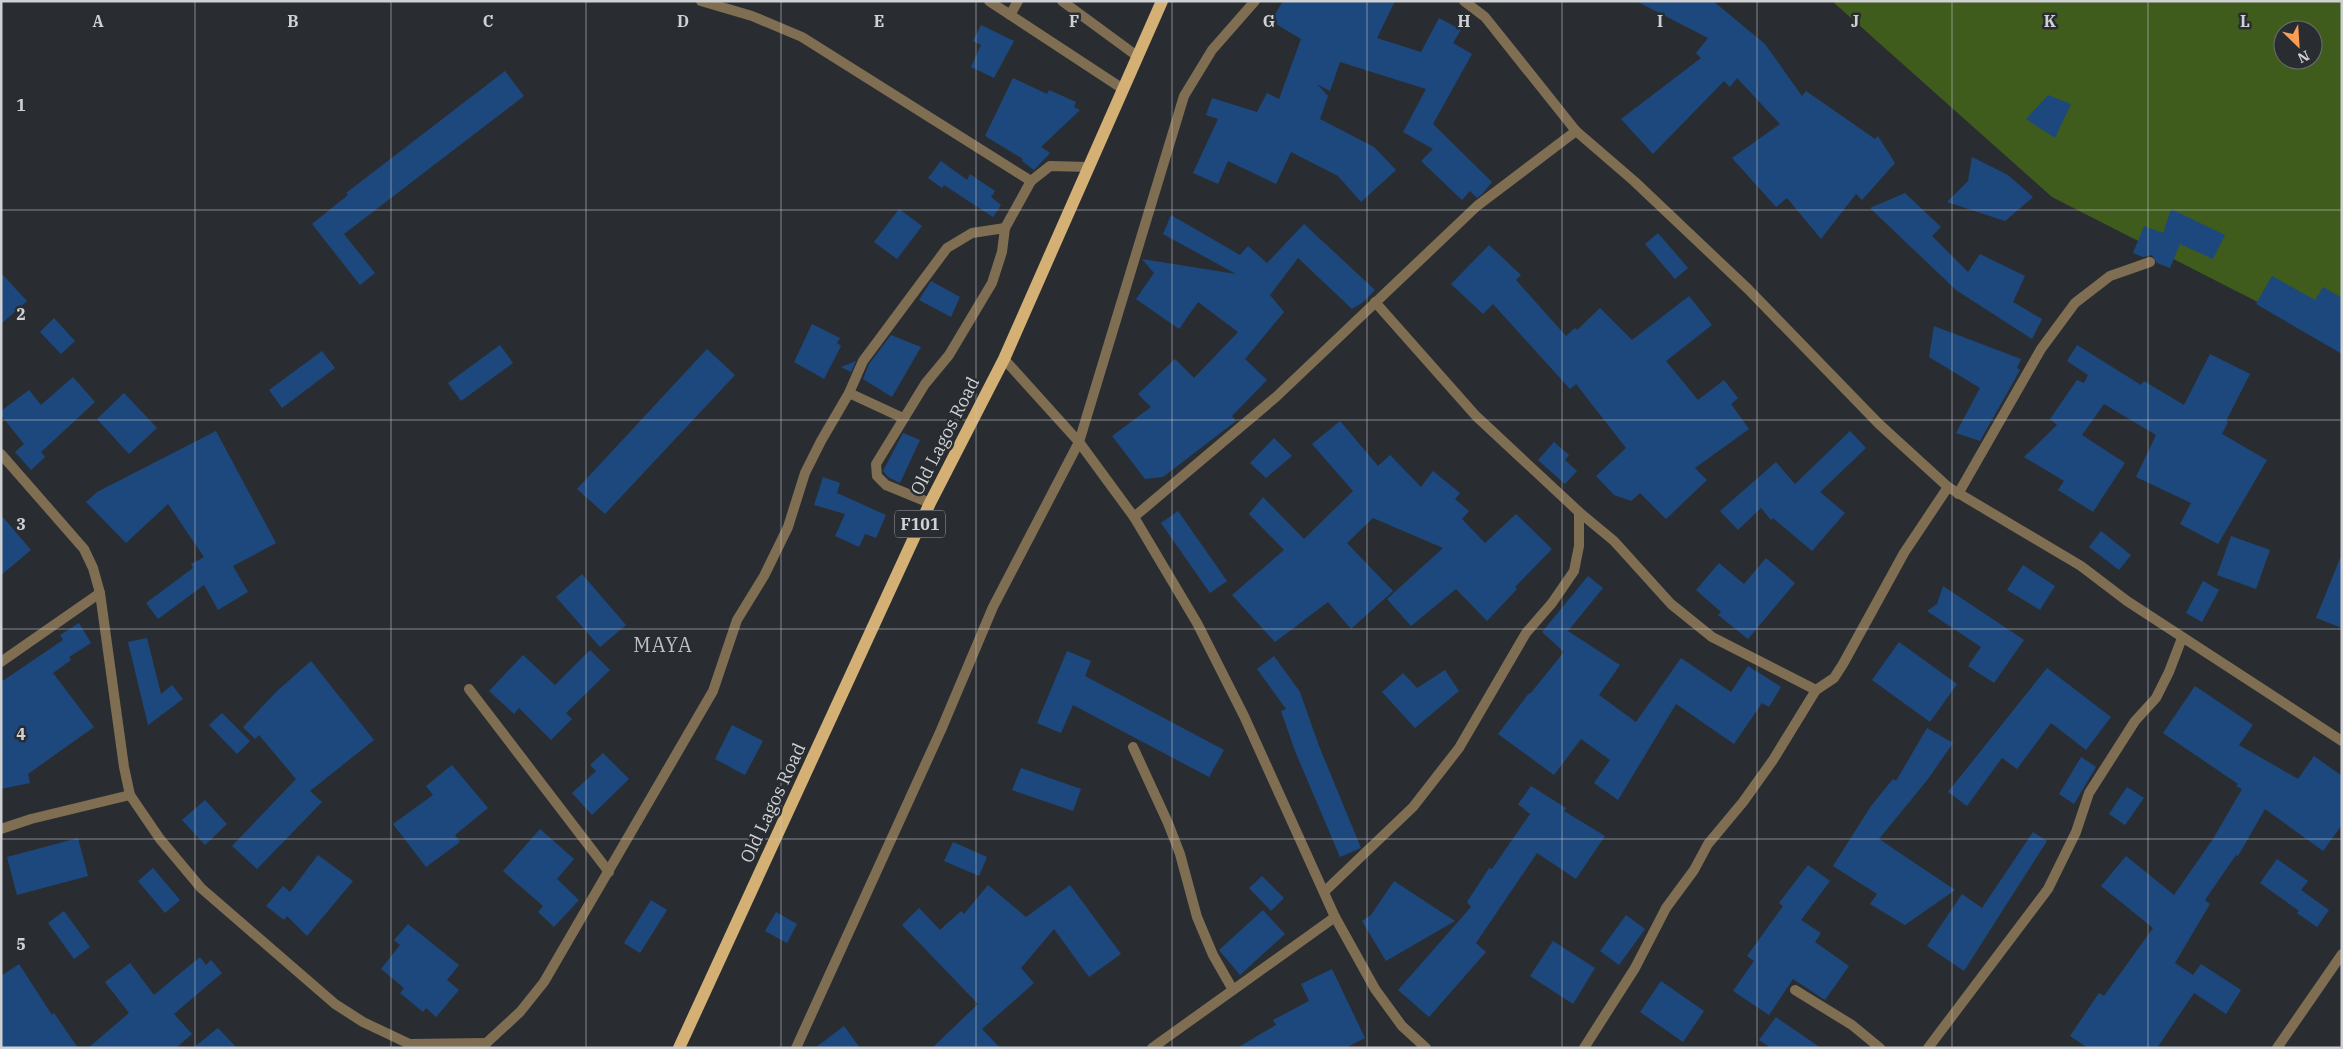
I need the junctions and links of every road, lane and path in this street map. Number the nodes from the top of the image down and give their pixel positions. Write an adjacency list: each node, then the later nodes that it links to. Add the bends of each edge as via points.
1 (701, 1): 13 (street, via 752,16 802,37)
2 (989, 1): 8 (street)
3 (1018, 1): 8 (street)
4 (1062, 1): 9 (street)
5 (1162, 1): 9 (main road, Old Lagos Road / F101)
6 (1254, 1): 20 (street, via 1212,50 1184,96)
7 (1464, 1): 11 (street, via 1485,17)
8 (1010, 15): 10 (street)
9 (1137, 56): 10 (main road, Old Lagos Road / F101)
10 (1122, 89): 12 (main road, Old Lagos Road / F101)
11 (1576, 131): 16 (street, via 1477,206); 22 (street, via 1748,289 1878,424)
12 (1089, 168): 13 (street, via 1050,166); 17 (main road, Old Lagos Road / F101)
13 (1031, 181): 14 (street)
14 (1005, 228): 18 (street, via 972,234 947,248 863,361); 19 (street, via 1002,252 992,283 949,355)
15 (2150, 262): 23 (street, via 2110,276 2075,303 2040,349)
16 (1375, 302): 25 (street, via 1476,416); 26 (street, via 1276,397)
17 (1004, 358): 20 (street); 24 (main road, Old Lagos Road / F101)
18 (849, 393): 19 (street); 36 (street, via 806,473 788,527 764,576 737,620 713,692)
19 (903, 418): 24 (street, via 876,464 877,476 886,485)
20 (1079, 442): 26 (street); 45 (street, via 993,607 941,730)
21 (1, 454): 27 (street, via 84,549)
22 (1948, 488): 23 (street); 31 (street, via 1904,553 1844,664 1834,678)
23 (1958, 494): 28 (street, via 2082,566)
24 (930, 503): 44 (main road, Old Lagos Road / F101)
25 (1579, 512): 31 (street, via 1614,541 1671,604 1712,637); 37 (street, via 1579,546 1574,571 1526,633 1459,748 1412,807)
26 (1134, 517): 37 (street, via 1198,623)
27 (100, 593): 29 (street); 34 (street)
28 (2182, 638): 32 (street); 50 (street, via 2156,698 2135,721 2089,793 2076,832 2048,889)
29 (1, 662)
30 (468, 689): 36 (street)
31 (1816, 690): 48 (street, via 1773,760 1708,844 1694,870 1666,908 1635,968)
32 (2342, 741)
33 (1133, 747): 40 (street, via 1180,854 1197,917 1213,955)
34 (130, 795): 35 (street); 43 (street, via 160,839 201,888 335,1004 363,1022)
35 (1, 829)
36 (609, 872): 42 (street, via 544,982 520,1012)
37 (1324, 892): 38 (street)
38 (1335, 917): 40 (street); 47 (street, via 1375,989 1402,1026)
39 (2342, 954): 51 (street)
40 (1234, 990): 46 (street)
41 (1795, 990): 49 (street, via 1852,1025)
42 (484, 1045): 43 (street)
43 (414, 1046)
44 (679, 1048)
45 (796, 1048)
46 (1152, 1048)
47 (1426, 1048)
48 (1584, 1048)
49 (1880, 1048)
50 (1928, 1048)
51 (2277, 1048)

